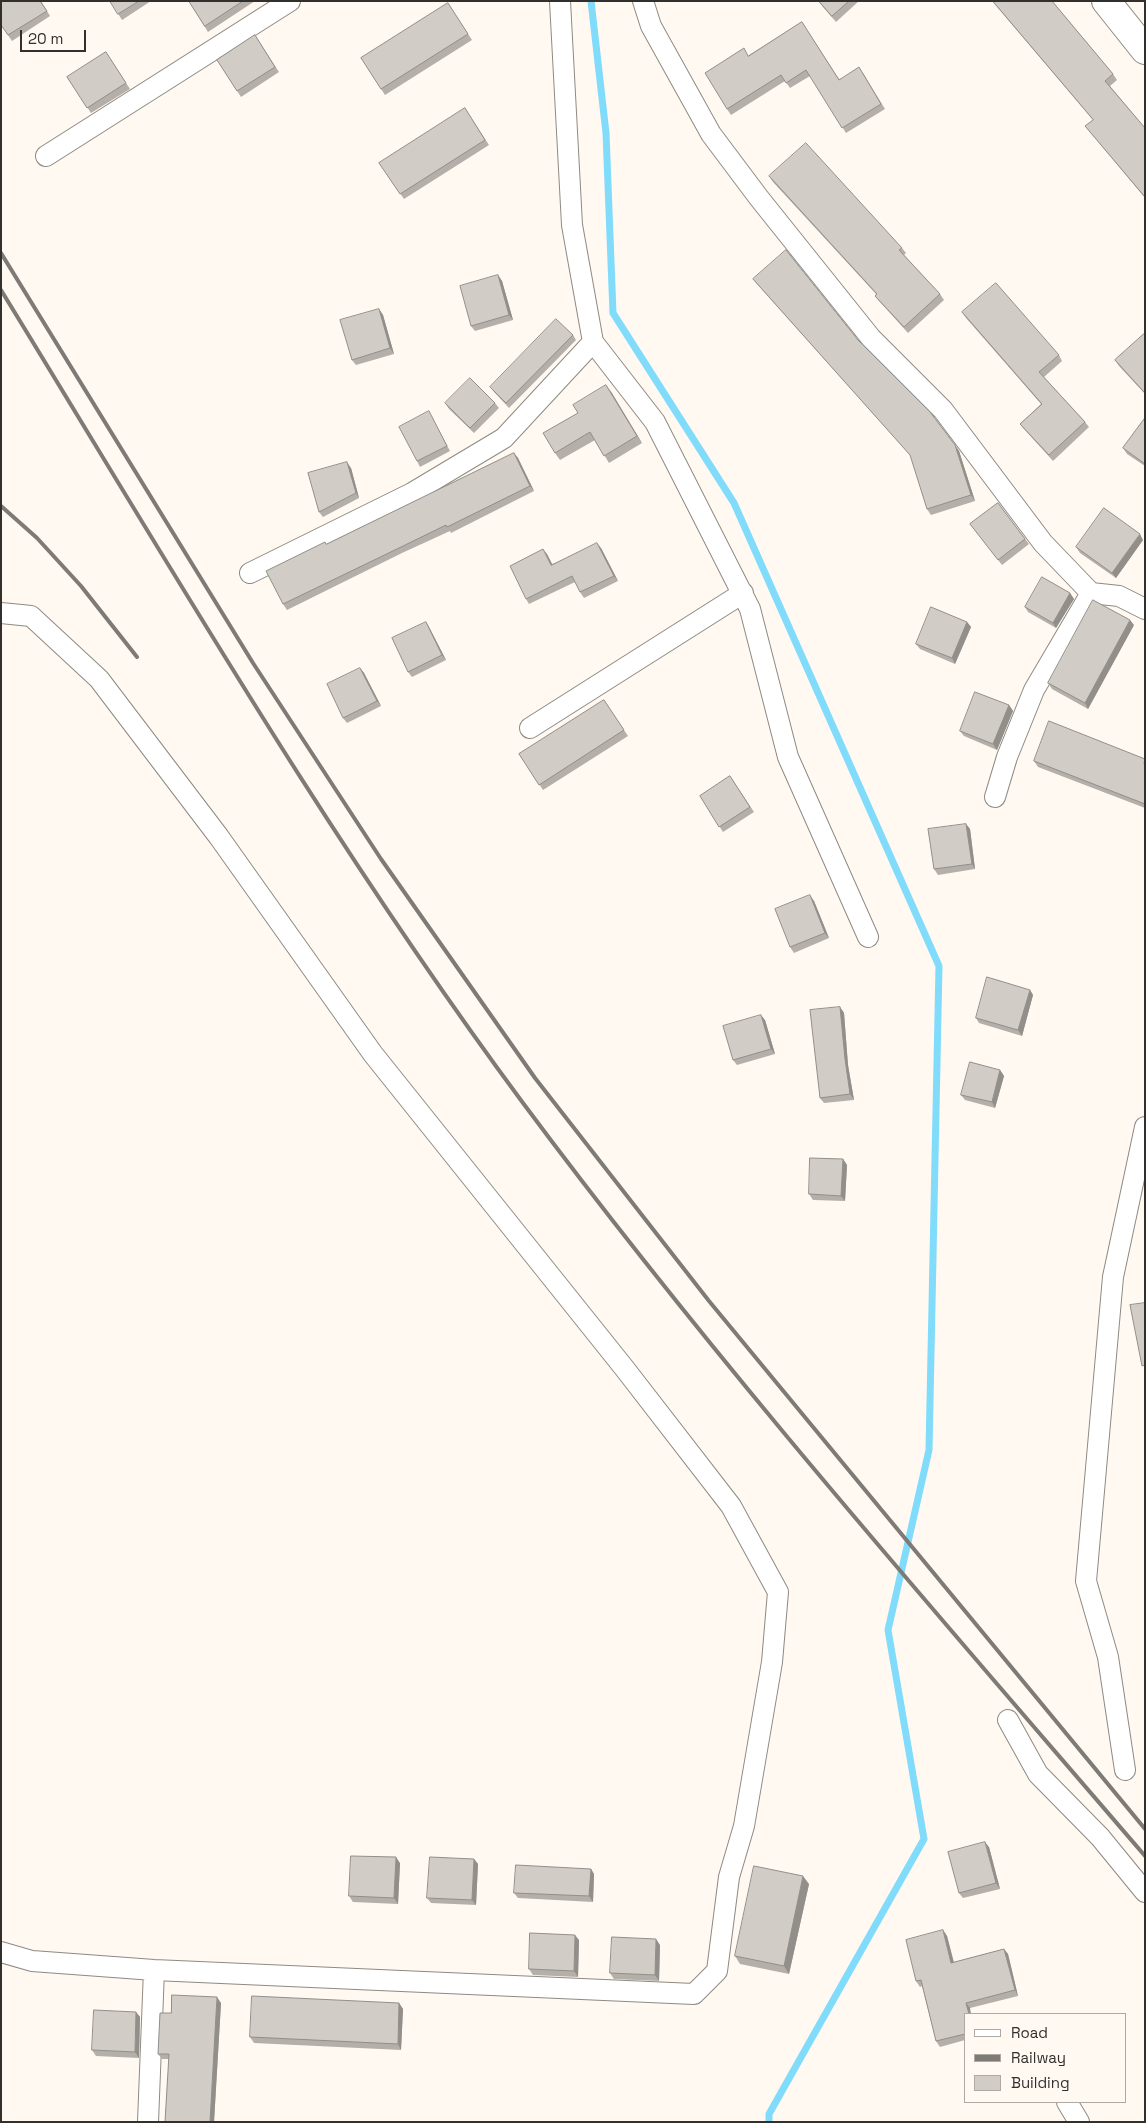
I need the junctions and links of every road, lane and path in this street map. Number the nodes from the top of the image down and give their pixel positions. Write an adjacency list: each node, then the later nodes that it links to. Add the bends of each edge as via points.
1 (290, 1): 6 (street)
2 (560, 1): 7 (street, via 572,225)
3 (642, 1): 9 (street, via 651,26 711,134 759,198 871,338 943,410 1043,543)
4 (1106, 1): 5 (main road)
5 (1145, 50)
6 (46, 156)
7 (593, 342): 8 (street, via 504,438 412,493); 10 (street, via 655,422)
8 (250, 573)
9 (1092, 593): 11 (street, via 1119,596); 14 (street, via 1034,690 1007,757)
10 (743, 594): 13 (street); 15 (street, via 750,609 788,756)
11 (1145, 609)
12 (1, 613): 21 (street, via 31,616 99,679 219,837 373,1054 731,1506 778,1592 772,1662 744,1826 729,1877 717,1971 694,1994)
13 (530, 728)
14 (996, 797)
15 (868, 937)
16 (1145, 1127): 18 (street, via 1113,1277 1086,1581 1108,1657)
17 (1008, 1720): 19 (street, via 1038,1774 1100,1837)
18 (1125, 1770)
19 (1145, 1892)
20 (1, 1952): 21 (street, via 32,1961)
21 (154, 1970): 23 (street)
22 (1067, 2103): 24 (street)
23 (148, 2122)
24 (1079, 2122)

